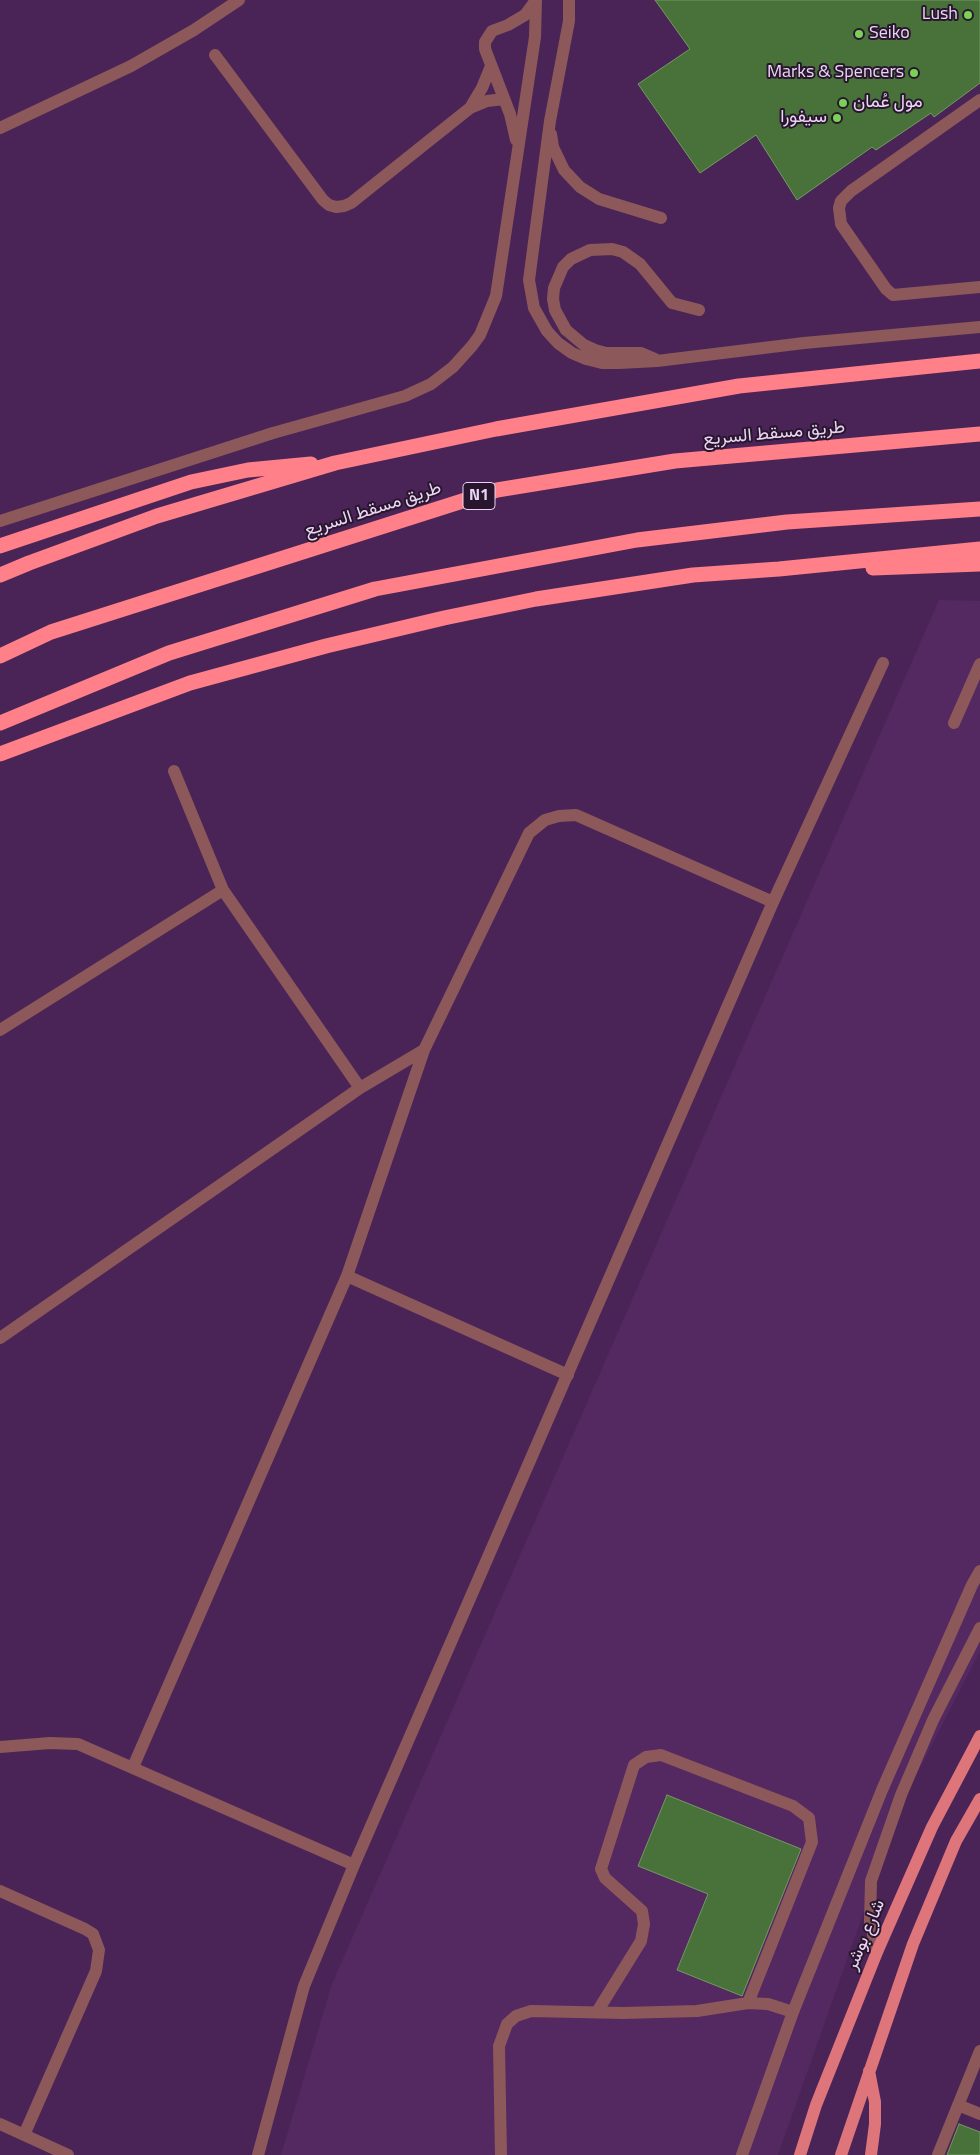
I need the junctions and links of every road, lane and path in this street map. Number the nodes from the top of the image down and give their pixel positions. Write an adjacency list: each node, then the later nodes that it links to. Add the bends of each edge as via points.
1 (234, 0): 5 (street)
2 (239, 0): 5 (street)
3 (536, 0): 7 (street, via 524,15 488,36 485,49); 13 (street, via 535,37)
4 (569, 0): 11 (street, via 568,27)
5 (225, 10): 12 (street, via 131,66)
6 (215, 55): 10 (street, via 323,200 336,207 351,203)
7 (491, 66): 8 (street); 10 (street)
8 (504, 99): 10 (street, via 486,101); 13 (street)
9 (980, 100): 15 (street, via 851,191 839,208 841,224 893,296)
10 (470, 108)
11 (550, 121): 14 (street, via 550,134 558,158 580,187 599,199); 19 (street, via 529,274 530,294 539,320 553,337 579,356 602,363)
12 (0, 128)
13 (518, 145): 25 (street, via 499,282 492,309 472,346 442,376 405,396 273,433)
14 (661, 218)
15 (980, 287)
16 (699, 310): 19 (street, via 672,303 640,264 622,252 590,250 580,253 563,267 554,288 554,299 555,310 566,330 595,350 641,353)
17 (980, 327): 19 (street, via 804,343)
18 (980, 355): 21 (highway)
19 (657, 361)
20 (980, 361): 21 (highway)
21 (960, 362): 23 (highway, via 739,386 496,429)
22 (980, 434): 31 (highway, طريق مسقط السريع / N1, via 675,461 498,490 51,632)
23 (335, 464): 26 (highway, via 277,467 192,482); 30 (highway, via 157,516)
24 (980, 509): 34 (highway, via 787,522 637,540 375,589 169,653)
25 (0, 521)
26 (0, 546)
27 (980, 549): 29 (highway)
28 (980, 564): 29 (highway)
29 (779, 569): 36 (highway, via 693,575 610,587 499,607 371,636 190,683)
30 (0, 575)
31 (0, 656)
32 (882, 663): 39 (street)
33 (980, 664): 35 (street)
34 (0, 723)
35 (954, 723)
36 (0, 754)
37 (174, 771): 38 (street)
38 (223, 890): 40 (street); 42 (street)
39 (773, 902): 41 (street, via 576,815 545,820 529,832); 45 (street)
40 (0, 1030)
41 (424, 1050): 42 (street); 43 (street)
42 (360, 1088): 44 (street)
43 (347, 1276): 45 (street); 50 (street)
44 (0, 1338)
45 (568, 1374): 52 (street)
46 (980, 1571): 57 (street, via 882,1790)
47 (980, 1628): 54 (street, via 933,1720 901,1795 871,1881 870,1922)
48 (980, 1736): 54 (main road, شارع بوشر, via 932,1827)
49 (0, 1747): 50 (street, via 78,1744)
50 (133, 1767): 52 (street)
51 (980, 1798): 59 (main road, via 956,1841 913,1944)
52 (354, 1865): 65 (street, via 304,1986)
53 (0, 1891): 63 (street, via 85,1929 93,1934 99,1950 96,1971)
54 (877, 1952): 68 (main road, شارع بوشر, via 816,2105)
55 (748, 2004): 56 (street, via 697,2011); 56 (street, via 812,1842 809,1818 793,1806 661,1755 646,1756 634,1765 601,1869 605,1878 642,1911 644,1924 641,1941); 57 (street, via 768,2004)
56 (597, 2012): 66 (street, via 531,2011 516,2016 507,2024 499,2046)
57 (793, 2012): 67 (street)
58 (980, 2051): 60 (street)
59 (869, 2068): 69 (main road); 70 (main road, via 875,2102)
60 (958, 2105): 61 (street); 71 (street)
61 (980, 2114)
62 (0, 2124): 63 (street)
63 (24, 2135): 64 (street)
64 (68, 2155)
65 (258, 2155)
66 (501, 2155)
67 (742, 2155)
68 (800, 2155)
69 (841, 2155)
70 (871, 2155)
71 (938, 2155)

